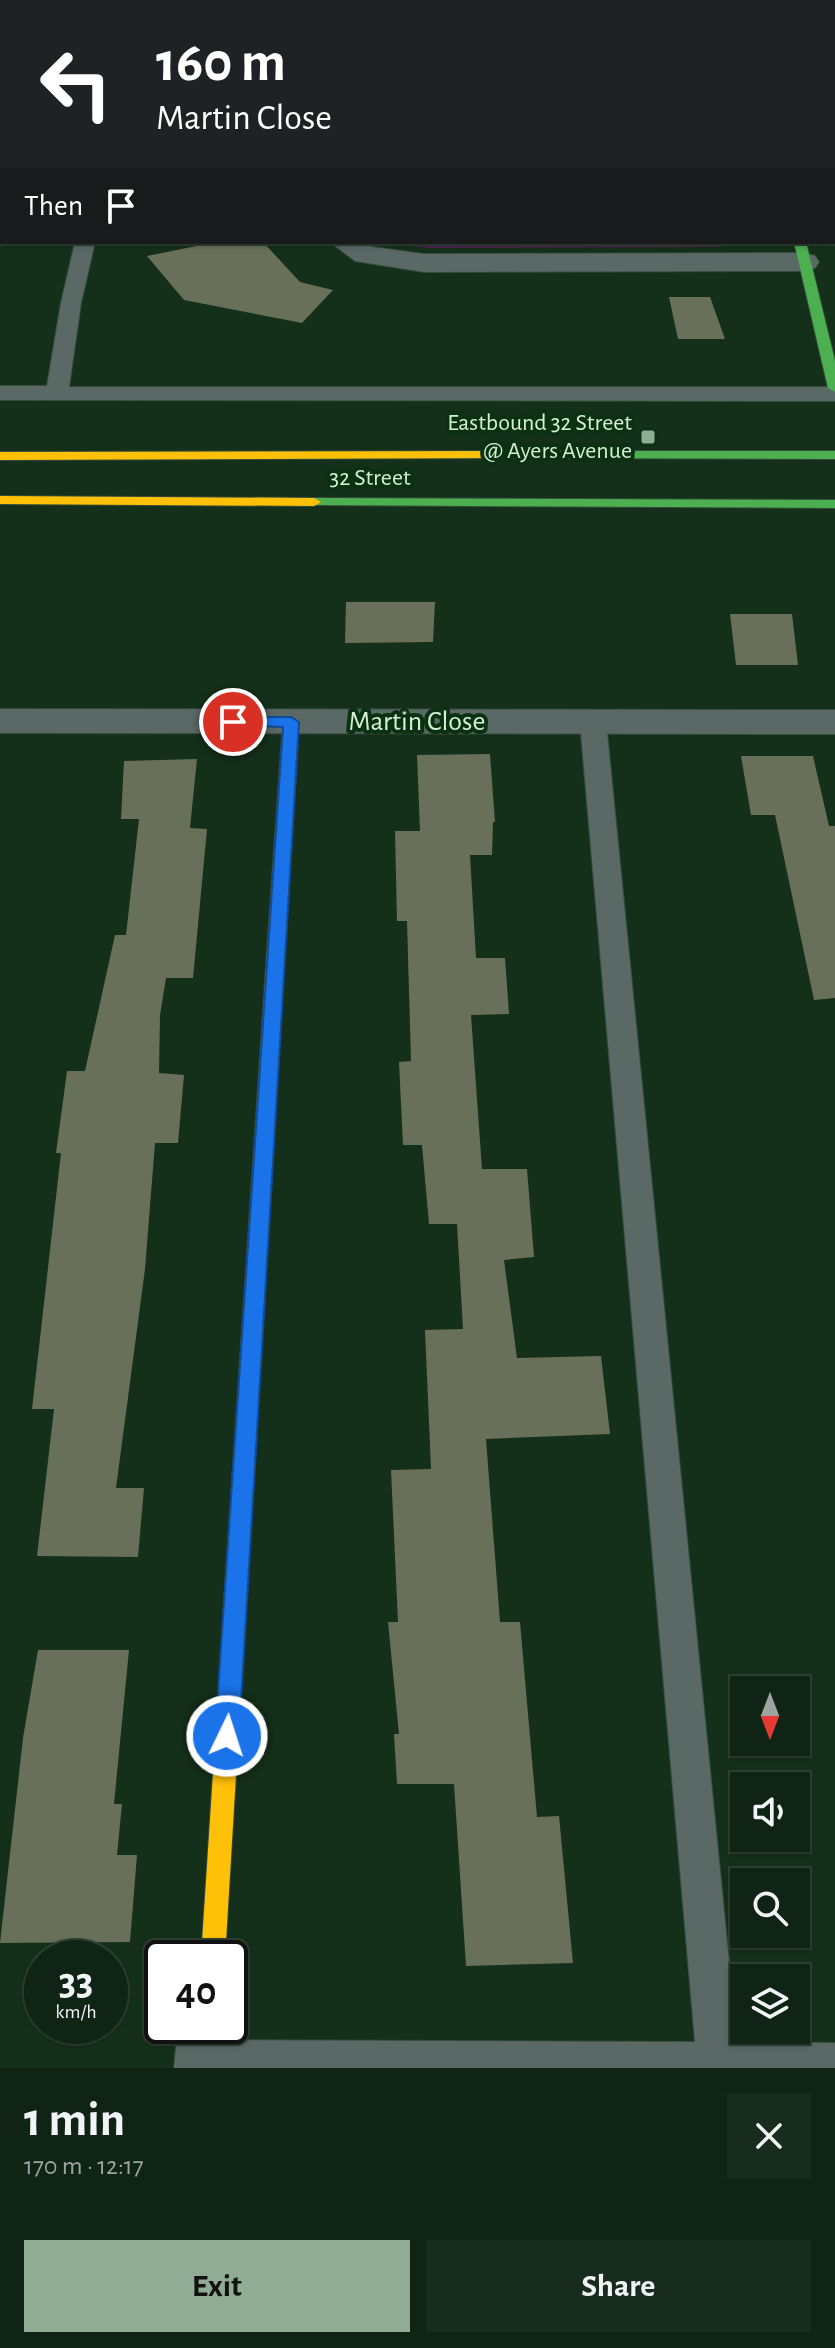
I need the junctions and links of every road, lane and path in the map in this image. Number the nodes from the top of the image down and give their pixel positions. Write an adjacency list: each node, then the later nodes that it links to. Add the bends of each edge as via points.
1 (85, 244): 6 (lane)
2 (348, 244): 3 (street, via 365,255 424,263)
3 (802, 252): 4 (main road)
4 (835, 391): 6 (lane)
5 (0, 393): 6 (lane)
6 (57, 394)
7 (835, 455): 8 (main road, 32 Street)
8 (0, 456)
9 (0, 500): 10 (main road, 32 Street)
10 (835, 504)
11 (0, 721): 12 (street, Martin Close)
12 (291, 722): 13 (street, Martin Close); 15 (main road)
13 (593, 722): 14 (street, Martin Close); 17 (lane)
14 (835, 722)
15 (214, 1940)
16 (207, 2052): 17 (lane)
17 (718, 2063): 18 (lane)
18 (835, 2064)

